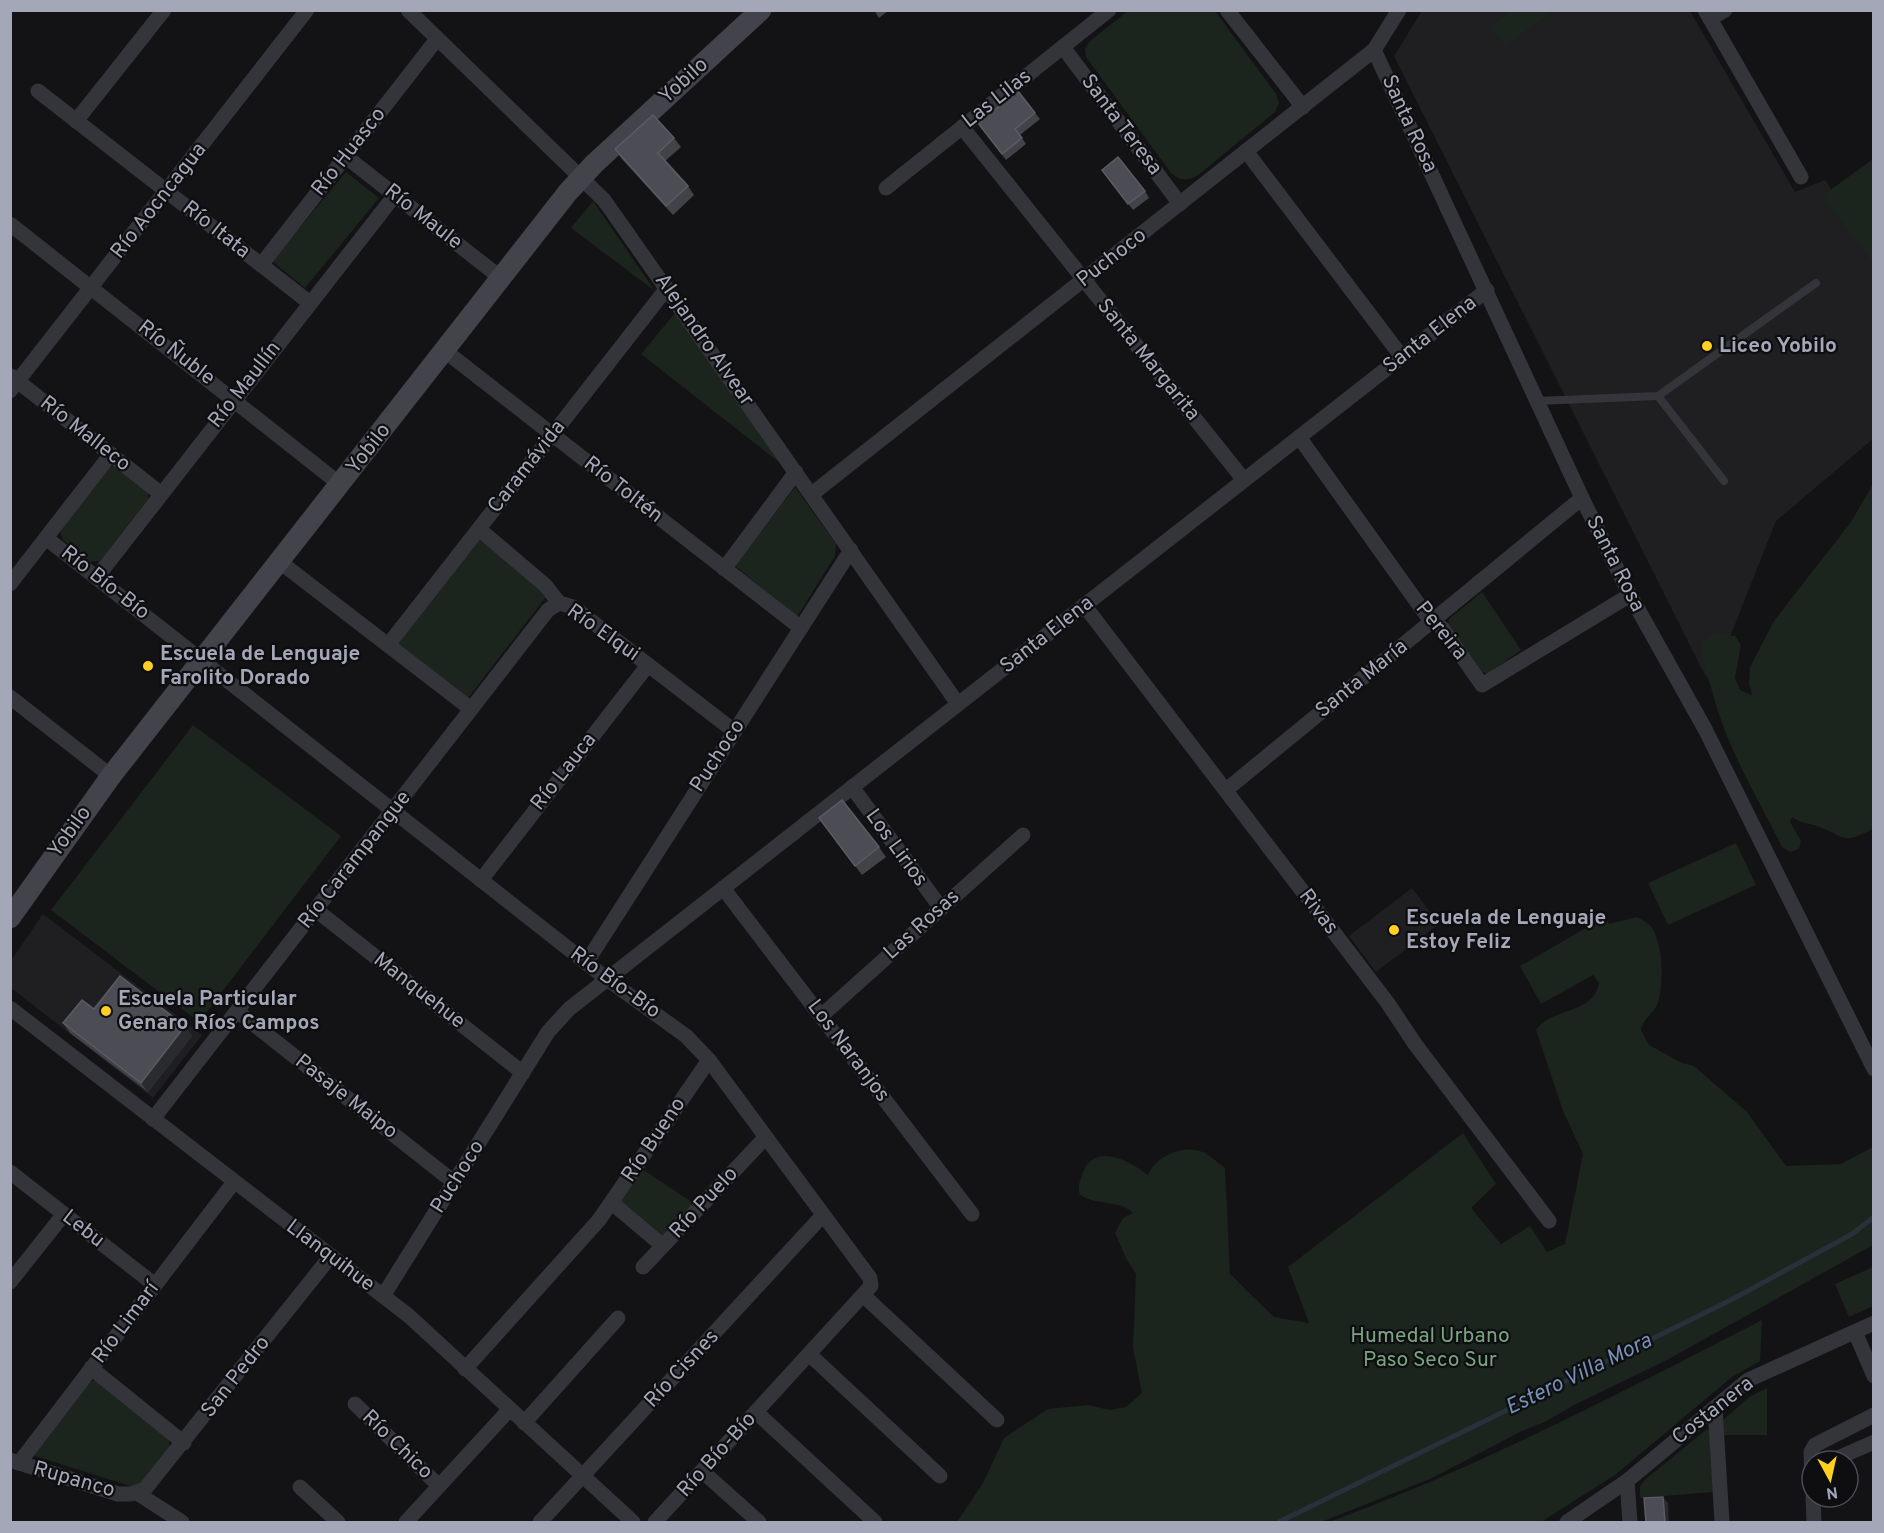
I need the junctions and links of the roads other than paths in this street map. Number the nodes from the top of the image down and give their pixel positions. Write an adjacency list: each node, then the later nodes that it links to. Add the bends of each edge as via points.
1 (164, 10): 15 (street)
2 (307, 10): 22 (street, Río Aocncagua)
3 (408, 10): 10 (street, Alejandro Alvear)
4 (761, 10): 20 (main road, Yobilo)
5 (1109, 10): 11 (street, Las Lilas)
6 (1227, 10): 14 (street)
7 (1399, 10): 12 (street, Puchoco)
8 (1725, 10): 9 (street)
9 (1708, 15): 19 (street)
10 (437, 39): 18 (street, Río Huasco); 20 (street, Alejandro Alvear)
11 (1063, 47): 16 (street, Las Lilas); 24 (street, Santa Teresa)
12 (1374, 51): 14 (street, Puchoco); 32 (street, Santa Rosa)
13 (38, 91): 15 (street, Río Itata)
14 (1303, 107): 17 (street, Puchoco)
15 (76, 121): 22 (street, Río Itata)
16 (962, 127): 21 (street, Las Lilas); 28 (street, Santa Margarita)
17 (1246, 151): 24 (street, Puchoco); 35 (street)
18 (345, 156): 23 (street, Río Maule); 26 (street, Río Huasco)
19 (1801, 177)
20 (580, 178): 27 (main road, Yobilo); 31 (street, Alejandro Alvear, via 604,200)
21 (886, 188)
22 (166, 191): 26 (street, Río Itata); 30 (street, Río Aocncagua)
23 (395, 195): 27 (street, Río Maule); 33 (street, Río Maullín)
24 (1180, 204): 28 (street, Puchoco)
25 (10, 224): 30 (street, Río Ñuble)
26 (261, 265): 33 (street, Río Itata)
27 (501, 278): 34 (main road, Yobilo)
28 (1083, 280): 44 (street, Santa Margarita); 48 (street, Puchoco)
29 (1816, 283): 37 (lane)
30 (92, 287): 36 (street, Río Aocncagua); 38 (street, Río Ñuble)
31 (667, 288): 40 (street, Caramávida); 43 (street, Alejandro Alvear)
32 (1487, 290): 35 (street, Santa Elena); 39 (street, Santa Rosa)
33 (310, 303): 38 (street, Río Maullín)
34 (445, 351): 40 (street, Río Toltén); 46 (main road, Yobilo)
35 (1402, 357): 41 (street, Santa Elena)
36 (13, 383): 42 (street, Río Malleco)
37 (1658, 396): 39 (lane); 45 (lane)
38 (234, 399): 46 (street, Río Ñuble); 47 (street, Río Maullín)
39 (1537, 401): 49 (street, Santa Rosa)
40 (552, 435): 50 (street, Caramávida); 54 (street, Río Toltén)
41 (1299, 437): 44 (street, Santa Elena); 60 (street, Pereira)
42 (111, 454): 47 (street, Río Malleco); 51 (street)
43 (796, 472): 48 (street, Alejandro Alvear); 54 (street)
44 (1244, 480): 59 (street, Santa Elena)
45 (1724, 481)
46 (341, 485): 53 (main road, Yobilo)
47 (160, 493): 55 (street, Río Maullín)
48 (812, 494): 52 (street, Alejandro Alvear)
49 (1582, 498): 57 (street, Santa Rosa); 60 (street, Santa María)
50 (479, 529): 58 (street, Río Elqui, via 553,591); 62 (street, Caramávida)
51 (46, 538): 55 (street, Río Bío-Bío); 56 (street)
52 (851, 550): 61 (street, Puchoco); 66 (street, Alejandro Alvear)
53 (280, 562): 62 (street); 63 (main road, Yobilo)
54 (724, 568): 61 (street, Río Toltén)
55 (96, 577): 63 (street, Río Bío-Bío)
56 (10, 584)
57 (1630, 595): 60 (street, Pereira, via 1482,685 1443,629); 85 (street, Santa Rosa, via 1705,729)
58 (559, 603): 64 (street, Río Elqui, via 573,607); 67 (street, Río Carampangue, via 548,610)
59 (1084, 605): 66 (street, Santa Elena); 71 (street, Rivas)
60 (1433, 621): 71 (street, Santa María)
61 (801, 628): 68 (street, Puchoco)
62 (388, 645): 67 (street)
63 (202, 660): 69 (main road, Yobilo); 72 (street, Río Bío-Bío)
64 (648, 664): 68 (street, Río Elqui); 74 (street, Río Lauca)
65 (10, 697): 69 (street)
66 (958, 704): 70 (street, Santa Elena)
67 (471, 709): 72 (street, Río Carampangue)
68 (734, 731): 79 (street, Puchoco)
69 (111, 776): 78 (main road, Yobilo)
70 (852, 787): 75 (street, Santa Elena); 76 (street, Los Lirios)
71 (1226, 790): 96 (street, Rivas)
72 (393, 810): 74 (street, Río Bío-Bío); 77 (street, Río Carampangue)
73 (1023, 835): 76 (street, Las Rosas)
74 (481, 880): 79 (street, Río Bío-Bío)
75 (723, 888): 80 (street, Santa Elena); 83 (street, Los Naranjos)
76 (941, 908): 83 (street, Las Rosas)
77 (315, 910): 82 (street, Río Carampangue); 86 (street, Manquehue)
78 (10, 918)
79 (586, 963): 80 (street, Río Bío-Bío)
80 (607, 979): 84 (street, Río Bío-Bío, via 679,1030); 86 (street, Puchoco, via 558,1020)
81 (10, 1008): 87 (street, Llanquihue)
82 (237, 1011): 87 (street, Río Carampangue); 91 (street, Pasaje Maipo)
83 (821, 1016): 94 (street, Los Naranjos)
84 (709, 1060): 88 (street, Río Bío-Bío); 92 (street, Río Bueno)
85 (1874, 1069)
86 (523, 1072): 91 (street, Puchoco)
87 (153, 1119): 90 (street, Llanquihue)
88 (765, 1138): 95 (street, Río Bío-Bío); 97 (street, Río Puelo)
89 (10, 1172): 93 (street, Lebu)
90 (234, 1182): 98 (street, Llanquihue); 101 (street, Río Limarí)
91 (455, 1183): 103 (street, Puchoco)
92 (612, 1203): 97 (street); 109 (street, Río Bueno)
93 (64, 1214): 100 (street); 101 (street, Lebu)
94 (972, 1214)
95 (823, 1215): 102 (street, Río Bío-Bío, via 870,1278 871,1286); 125 (street, Río Cisnes)
96 (1549, 1221)
97 (663, 1246): 99 (street, Río Puelo)
98 (330, 1257): 103 (street, Llanquihue); 119 (street, San Pedro)
99 (643, 1267)
100 (10, 1282)
101 (155, 1285): 108 (street, Río Limarí)
102 (863, 1295): 107 (street, Río Bío-Bío); 116 (street)
103 (383, 1296): 109 (street, Llanquihue)
104 (618, 1318): 117 (street)
105 (1874, 1323): 106 (street, Costanera)
106 (1855, 1332): 110 (street); 112 (street, Costanera, via 1755,1377)
107 (809, 1354): 114 (street, Río Bío-Bío); 124 (street)
108 (91, 1368): 119 (street); 122 (street, Río Limarí)
109 (465, 1369): 113 (street, Llanquihue)
110 (1874, 1376)
111 (355, 1404): 127 (street, Río Chico)
112 (1715, 1408): 126 (street, Costanera); 140 (street)
113 (509, 1410): 117 (street, Llanquihue); 127 (street)
114 (756, 1412): 123 (street, Río Bío-Bío); 137 (street)
115 (1874, 1414): 120 (street, via 1815,1444)
116 (997, 1420)
117 (524, 1424): 125 (street, Llanquihue)
118 (1874, 1442): 121 (street)
119 (184, 1443): 129 (street, San Pedro, via 152,1483)
120 (1812, 1449)
121 (1858, 1449)
122 (15, 1462): 129 (street, Rupanco, via 118,1494)
123 (702, 1471): 135 (street, Río Bío-Bío); 136 (street)
124 (940, 1476)
125 (582, 1478): 133 (street, Río Cisnes); 134 (street, Llanquihue)
126 (1627, 1481): 138 (street, Costanera); 139 (street)
127 (439, 1486): 132 (street)
128 (300, 1487): 131 (street)
129 (137, 1493): 130 (street)
130 (182, 1522)
131 (338, 1522)
132 (406, 1522)
133 (540, 1522)
134 (633, 1522)
135 (655, 1522)
136 (759, 1522)
137 (875, 1522)
138 (1567, 1522)
139 (1630, 1522)
140 (1722, 1522)

